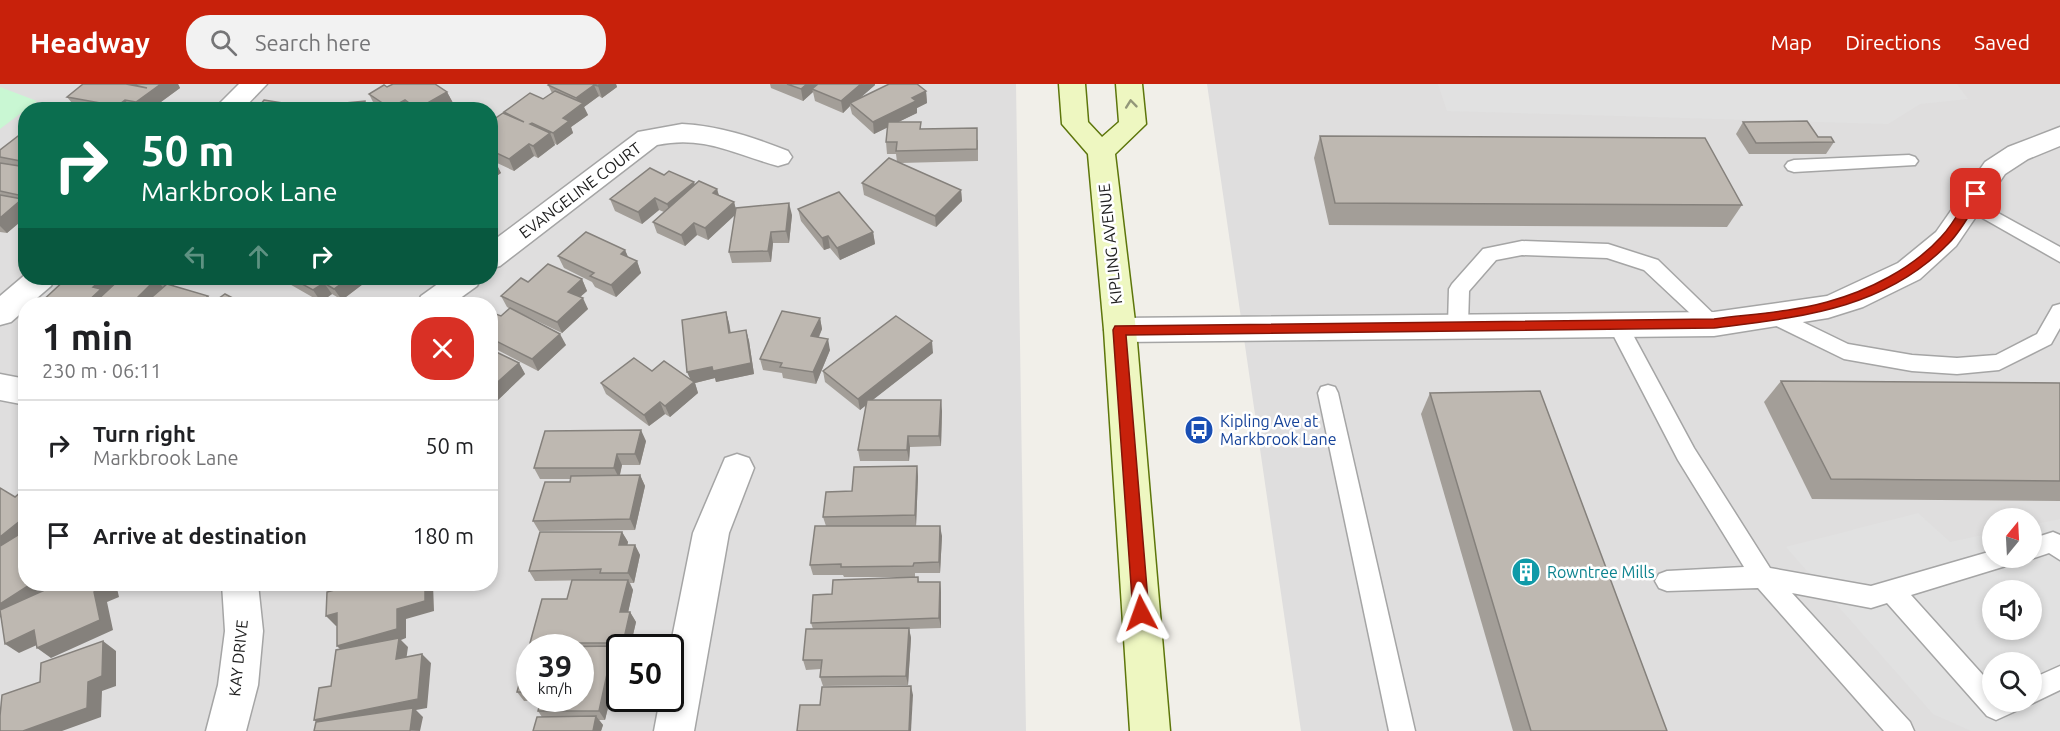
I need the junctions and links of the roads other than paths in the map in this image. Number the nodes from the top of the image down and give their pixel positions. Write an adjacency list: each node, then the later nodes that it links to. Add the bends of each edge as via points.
1 (254, 84): 4 (street)
2 (1072, 84): 6 (main road, via 1075,124)
3 (1130, 84): 6 (main road, one-way to 3, via 1133,124)
4 (235, 102)
5 (2060, 136): 10 (street, via 2018,153 1995,168)
6 (1101, 152): 24 (main road, KIPLING AVENUE)
7 (778, 157): 11 (street, EVANGELINE COURT, via 740,142 697,132 668,132 648,138)
8 (1909, 160): 9 (lane)
9 (1794, 166)
10 (1969, 204): 12 (lane); 20 (street, via 1946,239 1909,271 1828,307)
11 (498, 253)
12 (2059, 258)
13 (32, 285): 15 (street)
14 (457, 285): 16 (street)
15 (19, 297)
16 (441, 297)
17 (18, 298): 19 (street)
18 (2060, 311): 20 (lane, via 2044,339 1999,362 1957,366 1844,351)
19 (0, 314)
20 (1773, 316): 21 (street)
21 (1714, 324): 22 (lane, via 1651,265 1608,251 1522,248 1490,254 1458,290); 23 (street)
22 (1458, 325): 23 (street); 24 (street)
23 (1618, 325): 32 (lane, via 1686,454)
24 (1120, 330): 41 (main road, KIPLING AVENUE)
25 (0, 387): 26 (street)
26 (18, 391)
27 (1328, 393): 42 (lane)
28 (737, 468): 40 (street, via 711,533)
29 (2042, 546): 30 (lane, via 2053,542)
30 (2060, 550)
31 (1982, 564): 35 (lane)
32 (1763, 577): 33 (lane); 35 (lane, via 1871,597); 43 (lane)
33 (1667, 581)
34 (241, 591): 39 (street, KAY DRIVE, via 244,631 240,675)
35 (1892, 591): 38 (lane)
36 (2060, 678): 37 (lane)
37 (2042, 687)
38 (1982, 692)
39 (225, 731)
40 (674, 731)
41 (1150, 731)
42 (1402, 731)
43 (1901, 731)

